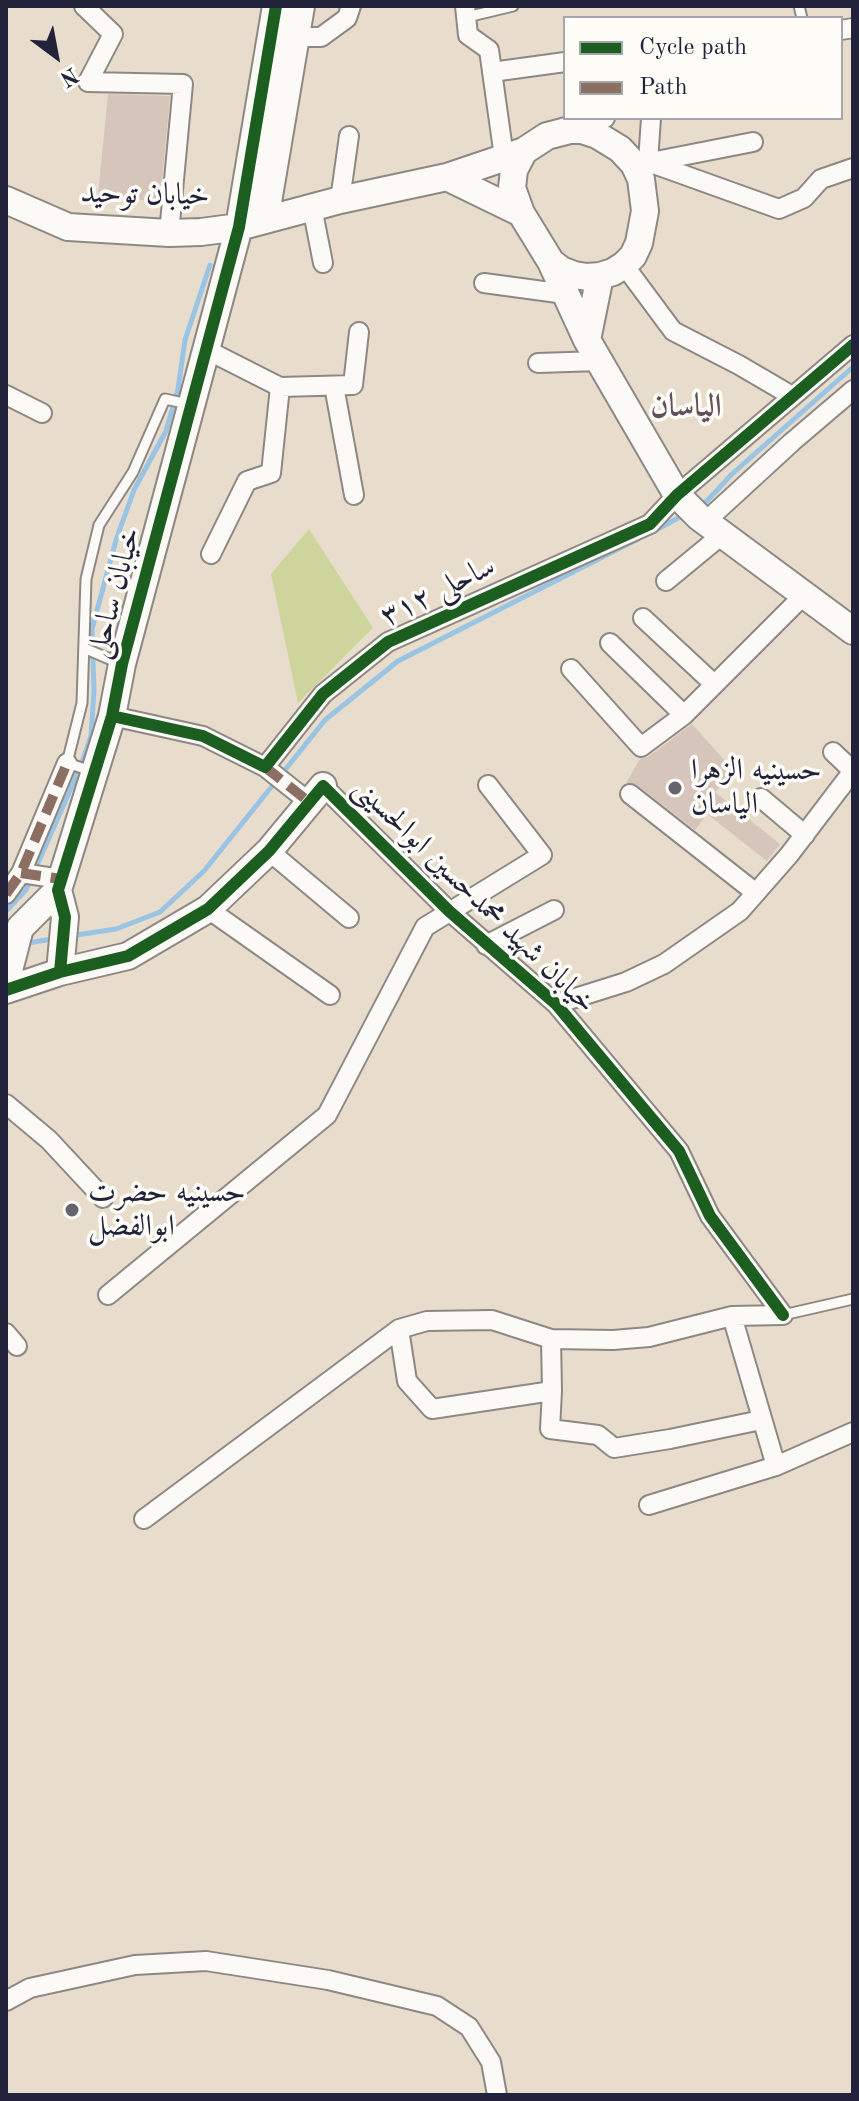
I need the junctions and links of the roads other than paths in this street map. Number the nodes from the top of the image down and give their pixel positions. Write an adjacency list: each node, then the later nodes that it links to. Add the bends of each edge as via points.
1 (84, 6): 24 (street, via 113,34 88,82 183,84)
2 (276, 6): 7 (street)
3 (301, 6): 7 (street)
4 (351, 6): 7 (street, via 347,18 321,37)
5 (513, 6): 6 (lane)
6 (466, 11): 9 (street, via 468,35 489,50)
7 (283, 35): 22 (street); 23 (street, خیابان ساحلی)
8 (563, 62): 9 (street)
9 (492, 72): 14 (street)
10 (651, 120): 16 (street)
11 (594, 124): 14 (street, via 547,136); 16 (street, via 597,135)
12 (349, 136): 19 (street)
13 (753, 142): 16 (street)
14 (514, 154): 17 (street, خیابان توحید); 21 (street, via 518,160 512,188)
15 (853, 168): 16 (street, via 821,179 804,198 779,209)
16 (645, 170): 27 (street, via 643,228)
17 (447, 177): 19 (street, خیابان توحید); 21 (street)
18 (6, 200): 24 (street, خیابان توحید, via 68,227)
19 (340, 200): 20 (street, خیابان توحید)
20 (312, 207): 22 (street, خیابان توحید); 26 (street)
21 (521, 213): 25 (street)
22 (265, 220): 23 (street, خیابان توحید)
23 (239, 227): 24 (street, خیابان توحید); 33 (street, خیابان ساحلی)
24 (169, 233)
25 (551, 262): 28 (street, via 574,275); 30 (street)
26 (323, 263)
27 (624, 265): 28 (street); 40 (street, via 673,331)
28 (600, 276): 34 (street)
29 (484, 283): 30 (street)
30 (565, 294): 34 (street)
31 (359, 332): 36 (street, via 353,385)
32 (853, 345): 40 (street)
33 (207, 350): 37 (street); 41 (street, خیابان ساحلی)
34 (593, 351): 35 (street); 44 (street)
35 (538, 363)
36 (334, 386): 37 (street); 43 (street)
37 (280, 387): 45 (street, via 271,473 247,481)
38 (853, 390): 44 (street)
39 (6, 395): 42 (street)
40 (792, 396): 44 (street)
41 (183, 403): 51 (lane, via 165,399 133,472 99,525 86,579); 52 (street, خیابان ساحلی)
42 (42, 413)
43 (354, 495)
44 (697, 513): 46 (street); 47 (street); 58 (street, ساحلی ۳۱۲, via 650,524 388,642 323,694)
45 (211, 554)
46 (666, 581)
47 (804, 595): 49 (street); 54 (street)
48 (643, 618): 54 (street)
49 (853, 631)
50 (610, 643): 55 (street)
51 (87, 649): 52 (lane); 59 (lane)
52 (115, 662): 56 (street, خیابان ساحلی)
53 (571, 669): 55 (street, via 641,747)
54 (714, 684): 55 (street)
55 (684, 715)
56 (112, 716): 58 (street, via 203,736); 59 (street, خیابان ساحلی)
57 (833, 752): 60 (street)
58 (265, 767): 62 (street, خیابان شهید محمدحسین ابوالحسینی)
59 (80, 768): 67 (street); 68 (street, خیابان ساحلی)
60 (853, 771): 65 (street)
61 (488, 785): 73 (street, via 542,855)
62 (316, 794): 66 (street, خیابان ساحلی); 73 (street, خیابان شهید محمدحسین ابوالحسینی)
63 (630, 794): 69 (street)
64 (761, 798): 65 (street)
65 (805, 835): 69 (street)
66 (269, 851): 71 (street, خیابان ساحلی); 74 (street)
67 (21, 873): 68 (street); 70 (street)
68 (60, 884): 76 (street, خیابان ساحلی, via 65,917); 77 (street, خیابان ساحلی, via 20,928)
69 (756, 893): 79 (street, via 740,911 664,964)
70 (6, 894)
71 (208, 909): 76 (street, خیابان ساحلی, via 128,956); 78 (street)
72 (554, 910): 75 (street)
73 (449, 911): 75 (street, خیابان شهید محمدحسین ابوالحسینی); 82 (street, via 425,927 327,1115)
74 (349, 918)
75 (486, 945): 79 (street, خیابان شهید محمدحسین ابوالحسینی)
76 (61, 964): 77 (street, خیابان ساحلی)
77 (8, 979)
78 (330, 995)
79 (556, 1004): 84 (street, خیابان شهید محمدحسین ابوالحسینی, via 679,1151 710,1216)
80 (6, 1104): 81 (street, via 49,1140)
81 (103, 1198)
82 (108, 1295)
83 (853, 1299): 84 (lane)
84 (783, 1315): 85 (street)
85 (732, 1316): 87 (street, via 649,1337); 89 (street)
86 (399, 1329): 87 (street, via 427,1321 492,1320); 88 (street, via 407,1381 432,1409); 93 (street)
87 (551, 1339): 88 (street)
88 (552, 1391): 89 (street, via 550,1429 598,1435 614,1448)
89 (761, 1420): 91 (street)
90 (853, 1432): 91 (street)
91 (776, 1466): 92 (street)
92 (649, 1505)
93 (144, 1519)
94 (6, 2001): 95 (street, via 30,1988 135,1965 206,1961 328,1980 437,2006 469,2027 491,2062)
95 (497, 2095)

